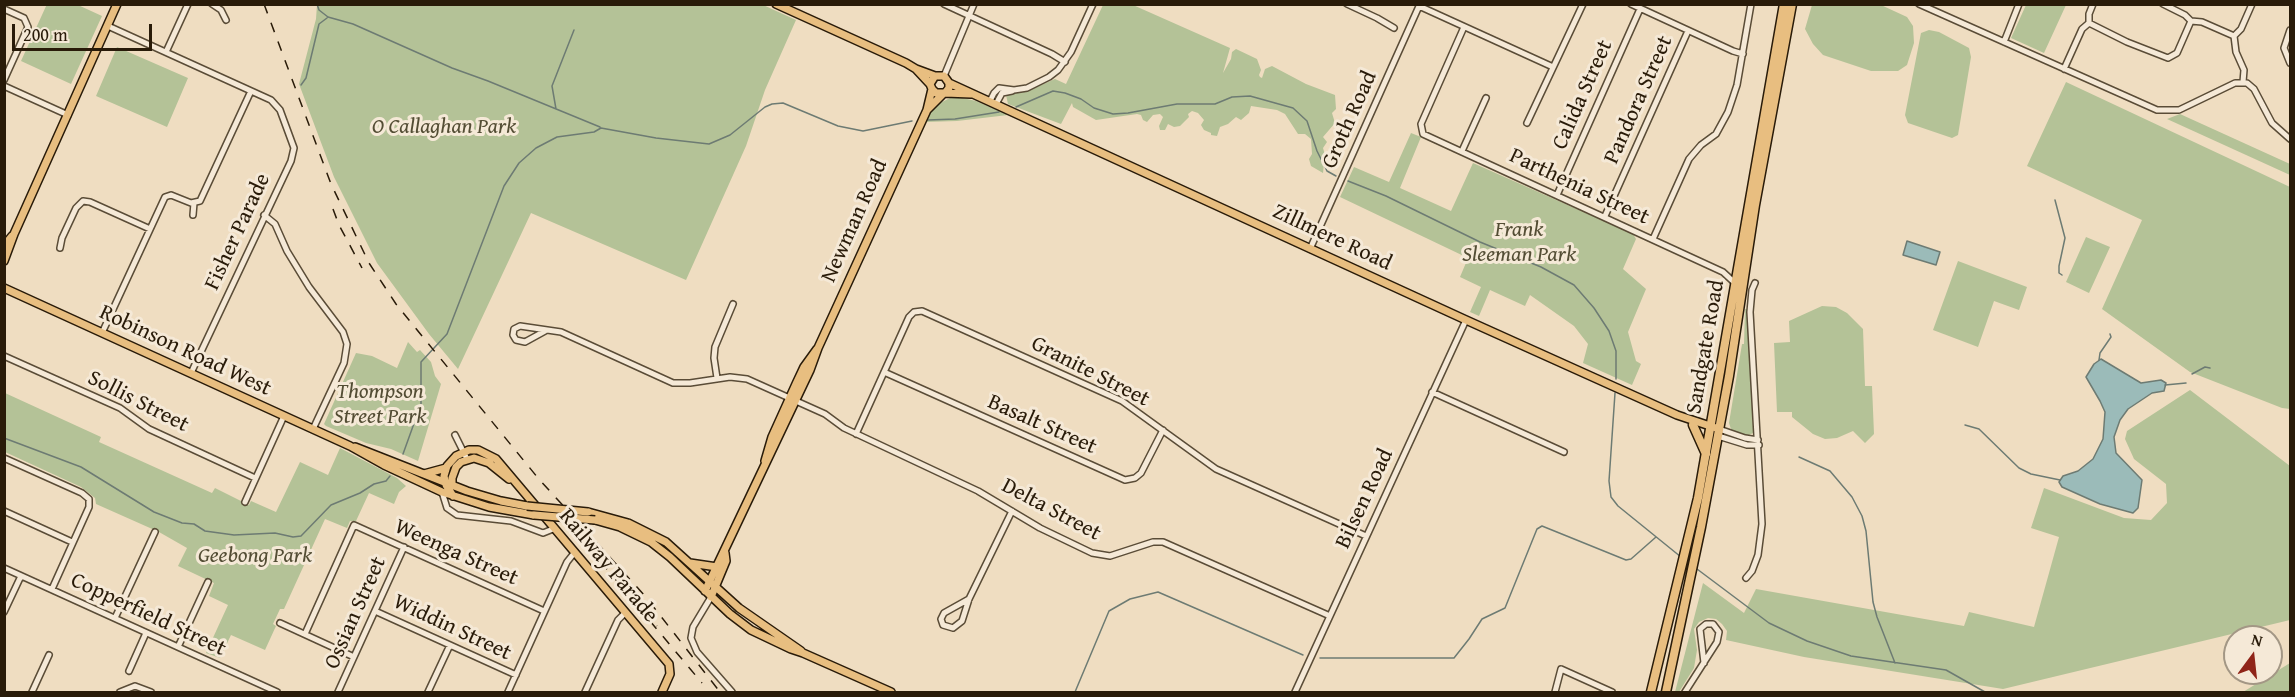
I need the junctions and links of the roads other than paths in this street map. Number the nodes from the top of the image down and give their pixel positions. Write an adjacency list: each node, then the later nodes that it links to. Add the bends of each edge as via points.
1 (117, 4): 26 (main road)
2 (188, 4): 33 (street)
3 (212, 4): 23 (street)
4 (776, 4): 38 (main road)
5 (944, 4): 22 (street)
6 (974, 4): 22 (street)
7 (1093, 4): 35 (street)
8 (1347, 4): 28 (street)
9 (1583, 4): 37 (street)
10 (1630, 4): 21 (street)
11 (1751, 4): 34 (street)
12 (1784, 4): 68 (highway, Sandgate Road)
13 (1792, 4): 88 (highway, Sandgate Road)
14 (1919, 4): 32 (street)
15 (2019, 4): 32 (street)
16 (2093, 4): 25 (street)
17 (2163, 4): 24 (street)
18 (2252, 4): 31 (street)
19 (1420, 5): 27 (street); 66 (street, Groth Road)
20 (4, 9): 41 (street, via 24,18 28,27)
21 (1640, 9): 30 (street); 56 (street, Calida Street)
22 (969, 16): 35 (street); 40 (street)
23 (226, 20)
24 (2191, 21): 25 (street, via 2176,53 2169,58); 31 (street)
25 (2089, 23): 39 (street)
26 (108, 26): 33 (street); 52 (main road)
27 (1464, 27): 37 (street); 55 (street, Parthenia Street, via 1421,124 1421,131)
28 (1394, 28)
29 (2290, 30): 36 (street, via 2284,48)
30 (1688, 31): 34 (street); 60 (street, Pandora Street)
31 (2234, 36): 42 (street, via 2244,70)
32 (2004, 42): 39 (street)
33 (166, 52): 46 (street)
34 (1743, 54): 63 (street, via 1723,122 1689,159)
35 (1065, 62): 50 (street, via 1049,77 1027,88 999,88)
36 (2290, 63)
37 (1553, 67): 53 (street)
38 (916, 69): 40 (main road); 45 (main road)
39 (2064, 69): 42 (street, via 2153,109 2170,111)
40 (940, 76): 43 (main road); 45 (main road)
41 (4, 80)
42 (2243, 82): 54 (street, via 2254,89 2272,123)
43 (949, 83): 47 (main road); 48 (main road, Zillmere Road)
44 (4, 86): 52 (street)
45 (931, 87): 47 (main road, via 936,93); 51 (main road, Newman Road)
46 (251, 91): 57 (street, via 202,198); 59 (street, Fisher Parade, via 276,104 294,152)
47 (944, 93): 48 (main road, Zillmere Road); 51 (main road, Newman Road)
48 (971, 94): 50 (main road, Zillmere Road)
49 (1486, 98): 55 (street)
50 (993, 103): 66 (main road, Zillmere Road)
51 (927, 110): 82 (main road, Newman Road, via 818,348 804,367)
52 (68, 115): 62 (main road)
53 (1527, 123)
54 (2290, 139)
55 (1462, 151): 56 (street, Parthenia Street)
56 (1557, 195): 60 (street, Parthenia Street)
57 (194, 203): 58 (street); 61 (street, via 166,196)
58 (193, 215)
59 (264, 215): 79 (street, Fisher Parade); 86 (street, via 275,224 287,251 343,332 347,344 344,363)
60 (1605, 216): 63 (street, Parthenia Street)
61 (150, 229): 65 (street, via 83,201 75,208); 76 (street)
62 (14, 234): 64 (main road); 67 (main road)
63 (1653, 239): 69 (street, Parthenia Street)
64 (4, 246)
65 (60, 248)
66 (1310, 249): 74 (main road, Zillmere Road)
67 (4, 261)
68 (1739, 267): 69 (street); 70 (highway, Sandgate Road)
69 (1723, 272): 70 (street, Parthenia Street)
70 (1736, 284): 88 (highway, Sandgate Road)
71 (1755, 284): 91 (street, Sandgate Road, via 1750,312)
72 (4, 288): 76 (main road, Robinson Road West)
73 (733, 304): 80 (street, via 715,346)
74 (1466, 320): 81 (street, Bilsen Road); 83 (main road, Zillmere Road)
75 (545, 331): 75 (street, Delta Street, via 525,342 513,335 518,326); 80 (street, Delta Street, via 561,333 668,381 690,383)
76 (102, 333): 79 (main road, Robinson Road West)
77 (4, 356): 99 (street, Sollis Street, via 120,408 144,427)
78 (884, 372): 87 (street, Basalt Street, via 1125,480 1141,473); 87 (street, Granite Street, via 911,315 922,311 1122,401); 89 (street, Granite Street)
79 (191, 373): 84 (main road, Robinson Road West)
80 (717, 378): 82 (street, Delta Street, via 743,378)
81 (1432, 392): 93 (street); 108 (street, Bilsen Road)
82 (793, 400): 89 (street, Delta Street); 113 (main road, Newman Road, via 772,436 764,466)
83 (1677, 415): 85 (main road, Zillmere Road); 88 (main road, Zillmere Road)
84 (284, 416): 86 (main road, Robinson Road West); 99 (street)
85 (1692, 425): 88 (main road, Zillmere Road); 94 (highway)
86 (313, 429): 92 (main road, Robinson Road West)
87 (1163, 430): 108 (street, Granite Street, via 1216,469)
88 (1714, 431): 91 (street, Zillmere Road, via 1747,446); 94 (highway, Sandgate Road); 111 (highway, Sandgate Road)
89 (856, 434): 105 (street, Delta Street, via 978,490)
90 (455, 435): 95 (street)
91 (1758, 443): 118 (street, Sandgate Road, via 1762,534 1755,565)
92 (350, 446): 98 (main road, Robinson Road West); 101 (main road, Robinson Road West)
93 (1563, 452)
94 (1706, 454): 111 (highway, Sandgate Road)
95 (465, 456): 97 (main road, via 453,458); 100 (main road); 106 (main road, Railway Parade, via 478,450 489,454)
96 (4, 458): 109 (street, via 82,493 89,500)
97 (446, 468): 98 (main road); 100 (main road)
98 (424, 474): 100 (main road, Robinson Road West)
99 (255, 478): 103 (street)
100 (448, 484): 102 (main road); 114 (main road, Robinson Road West, bridge, via 487,498 617,519 666,542)
101 (442, 492): 102 (main road, Robinson Road West); 106 (street, Robinson Road West, via 447,508 458,515 507,520 543,533)
102 (453, 496): 122 (main road, Robinson Road West, bridge, via 489,507 620,526 651,542)
103 (245, 502)
104 (4, 511): 109 (street)
105 (1012, 511): 123 (street); 128 (street, Delta Street, via 1047,532 1100,555 1110,556 1156,541 1166,543)
106 (553, 529): 112 (main road, Railway Parade)
107 (155, 532): 129 (street)
108 (1366, 536): 128 (street, Bilsen Road)
109 (72, 542): 121 (street)
110 (404, 548): 124 (street, Ossian Street); 125 (street, Weenga Street); 132 (street, Weenga Street, via 354,525)
111 (1691, 551): 157 (highway, Sandgate Road, via 1683,567); 158 (highway, Sandgate Road, via 1690,576)
112 (575, 552): 125 (street); 127 (main road, Railway Parade)
113 (725, 553): 115 (main road, Newman Road); 120 (main road, Newman Road, via 726,561)
114 (690, 563): 115 (main road); 120 (main road, Robinson Road West)
115 (717, 567): 120 (main road, Newman Road)
116 (4, 568): 117 (street, Copperfield Street)
117 (21, 576): 121 (street, Copperfield Street); 126 (street)
118 (1746, 578)
119 (208, 582): 134 (street)
120 (713, 584): 122 (main road, Newman Road); 135 (main road, Robinson Road West, via 749,616)
121 (52, 589): 129 (street, Copperfield Street)
122 (708, 594): 135 (main road, Robinson Road West, via 751,630); 153 (street, Newman Road, via 691,638 697,652)
123 (969, 599): 123 (street, via 960,624 953,628 944,625 944,613)
124 (375, 611): 133 (street, Widdin Street); 137 (street, Ossian Street)
125 (544, 611): 140 (street)
126 (4, 612)
127 (625, 613): 151 (street, via 618,620); 152 (main road, Railway Parade, via 669,664)
128 (1330, 616): 154 (street, Bilsen Road)
129 (115, 618): 131 (street, Copperfield Street)
130 (280, 623): 132 (street)
131 (146, 633): 134 (street, Copperfield Street); 139 (street)
132 (304, 634): 137 (street)
133 (450, 645): 140 (street, Widdin Street); 149 (street)
134 (178, 648): 141 (street, Copperfield Street)
135 (803, 652): 142 (main road)
136 (49, 656): 143 (street)
137 (354, 657): 148 (street, Ossian Street)
138 (1704, 663): 138 (street, via 1700,629 1713,624 1719,636); 159 (street)
139 (129, 671)
140 (516, 675): 150 (street)
141 (265, 687): 146 (street); 147 (street, Copperfield Street)
142 (890, 692)
143 (32, 693)
144 (120, 693): 145 (street, via 135,686)
145 (151, 693)
146 (260, 693)
147 (277, 693)
148 (338, 693)
149 (428, 693)
150 (508, 693)
151 (585, 693)
152 (662, 693)
153 (732, 693)
154 (1295, 693)
155 (1555, 693): 156 (street, via 1561,669)
156 (1612, 693)
157 (1651, 693)
158 (1666, 693)
159 (1685, 693)

